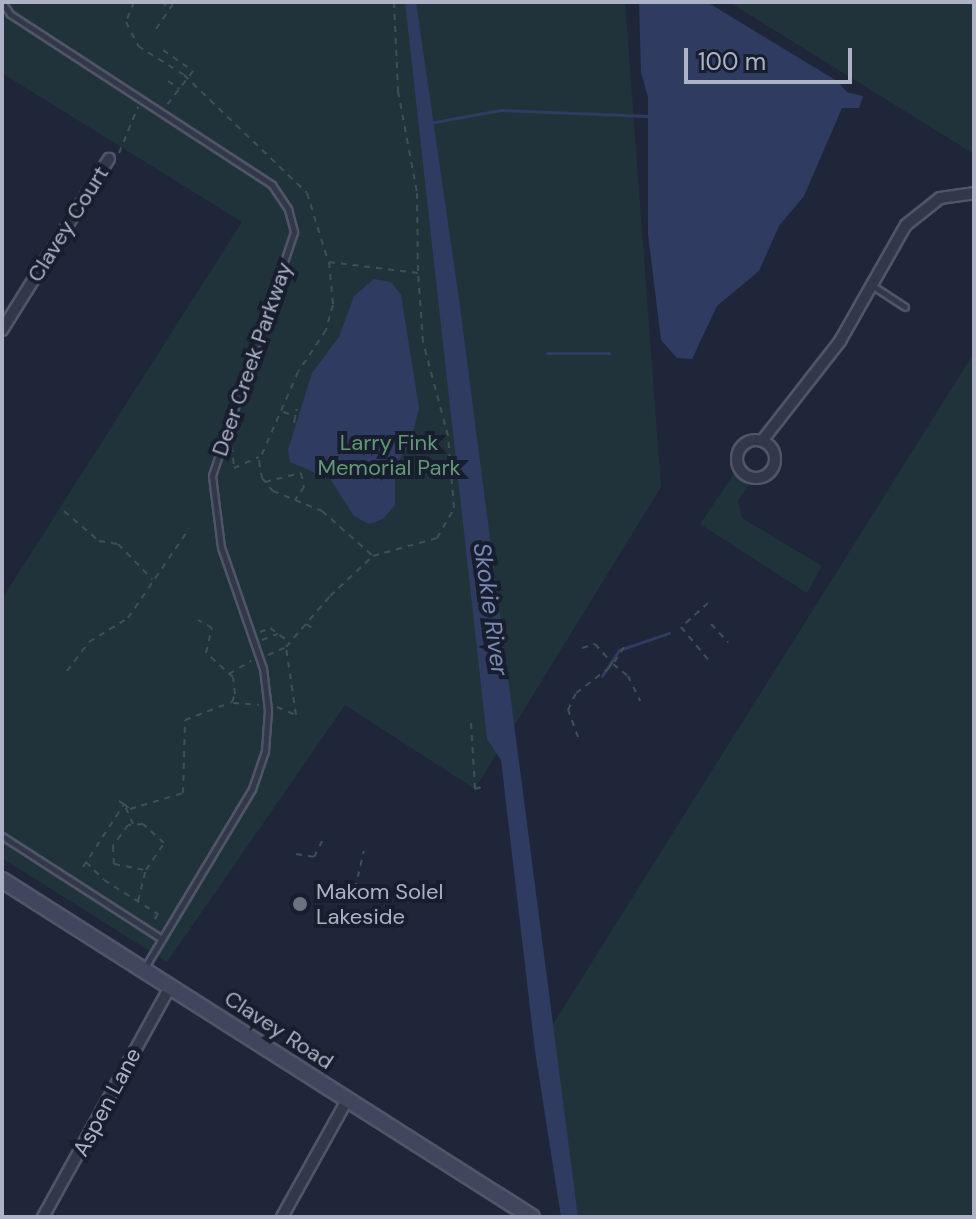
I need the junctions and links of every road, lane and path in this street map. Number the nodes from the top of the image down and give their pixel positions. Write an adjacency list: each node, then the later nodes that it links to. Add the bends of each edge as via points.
1 (2, 2): 12 (lane, Deer Creek Parkway, via 10,14)
2 (134, 2): 9 (path, via 126,22 133,39)
3 (167, 2): 6 (path)
4 (174, 2): 7 (path)
5 (394, 2): 17 (path, via 398,91 417,193)
6 (164, 6)
7 (156, 29)
8 (163, 50): 9 (path, via 193,71)
9 (187, 78): 11 (path); 16 (path, via 307,193)
10 (168, 81): 11 (path)
11 (180, 89): 13 (path)
12 (144, 100): 13 (lane, Deer Creek Parkway); 14 (path)
13 (159, 109): 26 (lane, Deer Creek Parkway, via 272,185 288,209 294,232)
14 (112, 160): 20 (street, Clavey Court)
15 (974, 193): 18 (street, via 924,206 906,225)
16 (329, 262): 17 (path); 22 (path, via 333,305 326,330)
17 (418, 273): 32 (path, via 423,342 448,436 454,508 437,538)
18 (872, 286): 19 (lane); 25 (street, via 840,341)
19 (905, 307)
20 (2, 330)
21 (297, 409): 23 (path)
22 (281, 411): 23 (path); 27 (path)
23 (296, 416): 24 (path)
24 (294, 423)
25 (762, 441)
26 (220, 442): 27 (path, via 234,447 234,468); 40 (lane, Deer Creek Parkway, via 212,507)
27 (260, 457): 28 (path)
28 (265, 482): 29 (path); 29 (path, via 301,473 304,487)
29 (295, 501): 32 (path, via 342,524)
30 (64, 511): 33 (path, via 99,541 118,544)
31 (189, 529): 33 (path)
32 (373, 556): 36 (path)
33 (153, 579): 50 (path, via 128,618 89,642)
34 (708, 603): 48 (path, via 681,627)
35 (198, 620): 51 (path, via 212,628 206,653)
36 (305, 623): 38 (path); 43 (path)
37 (711, 624): 41 (path)
38 (312, 628)
39 (280, 634): 40 (path, via 270,628); 42 (path); 43 (path)
40 (252, 635): 42 (lane, Deer Creek Parkway)
41 (728, 642)
42 (255, 643): 47 (lane, Deer Creek Parkway)
43 (290, 643): 44 (path)
44 (286, 647): 47 (path); 55 (path)
45 (624, 647): 49 (path)
46 (582, 648): 49 (path, bridge, via 595,644)
47 (260, 658): 51 (path); 54 (lane, Deer Creek Parkway)
48 (711, 663)
49 (613, 664): 52 (path, via 628,676); 58 (path, bridge, via 576,693 568,710)
50 (67, 671)
51 (229, 674): 53 (path)
52 (640, 701)
53 (232, 702): 54 (path); 61 (path, via 185,720 183,793 130,809)
54 (268, 706): 55 (path); 76 (lane, Deer Creek Parkway, via 265,751 252,789)
55 (296, 715): 56 (path)
56 (302, 718)
57 (471, 723): 59 (path, via 475,789)
58 (578, 737)
59 (484, 786)
60 (117, 800): 61 (path)
61 (124, 804): 62 (path); 63 (path)
62 (118, 813): 63 (path); 69 (path)
63 (127, 819): 64 (path)
64 (133, 824): 71 (path, via 159,834 164,843); 71 (path, via 117,839 112,854 119,868)
65 (2, 836): 76 (lane)
66 (322, 841): 68 (path, via 314,857)
67 (364, 851): 73 (path, via 355,889)
68 (296, 854)
69 (86, 862): 70 (path); 74 (path)
70 (83, 867)
71 (146, 870): 74 (path)
72 (2, 880): 77 (main road, Clavey Road)
73 (345, 887)
74 (138, 901): 75 (path, via 158,914)
75 (152, 924)
76 (162, 939): 77 (lane, Deer Creek Parkway)
77 (144, 970): 78 (main road, Clavey Road)
78 (170, 987): 79 (main road, Clavey Road); 80 (street, Aspen Lane)
79 (347, 1100): 81 (street); 82 (main road, Clavey Road)
80 (43, 1217)
81 (282, 1217)
82 (532, 1217)

